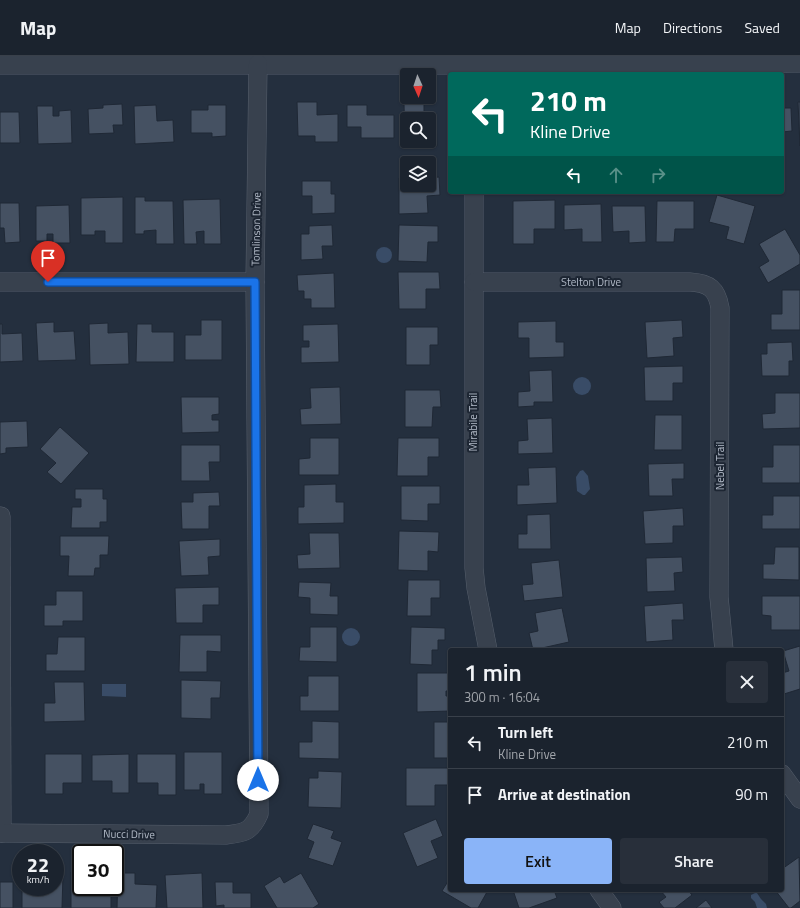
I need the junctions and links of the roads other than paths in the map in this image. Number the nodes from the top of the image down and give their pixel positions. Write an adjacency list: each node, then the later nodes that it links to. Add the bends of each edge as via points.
1 (647, 60): 2 (street); 5 (street)
2 (800, 63)
3 (258, 64): 4 (street); 5 (street); 8 (street, Tomlinson Drive)
4 (0, 65)
5 (474, 70)
6 (474, 194): 9 (street, Mirabile Trail)
7 (0, 282): 8 (street)
8 (255, 282): 16 (street, Tomlinson Drive, via 259,814)
9 (474, 282): 10 (street, Stelton Drive, via 699,282); 12 (street, Mirabile Trail, via 474,568)
10 (708, 285): 13 (street, Nebel Trail, via 719,298 720,308 719,591)
11 (1, 516): 17 (street)
12 (488, 648)
13 (724, 648)
14 (784, 777): 15 (street)
15 (800, 799)
16 (255, 824): 17 (street, Nucci Drive, via 247,831 226,835)
17 (1, 832)
18 (600, 892): 19 (street)
19 (612, 908)

